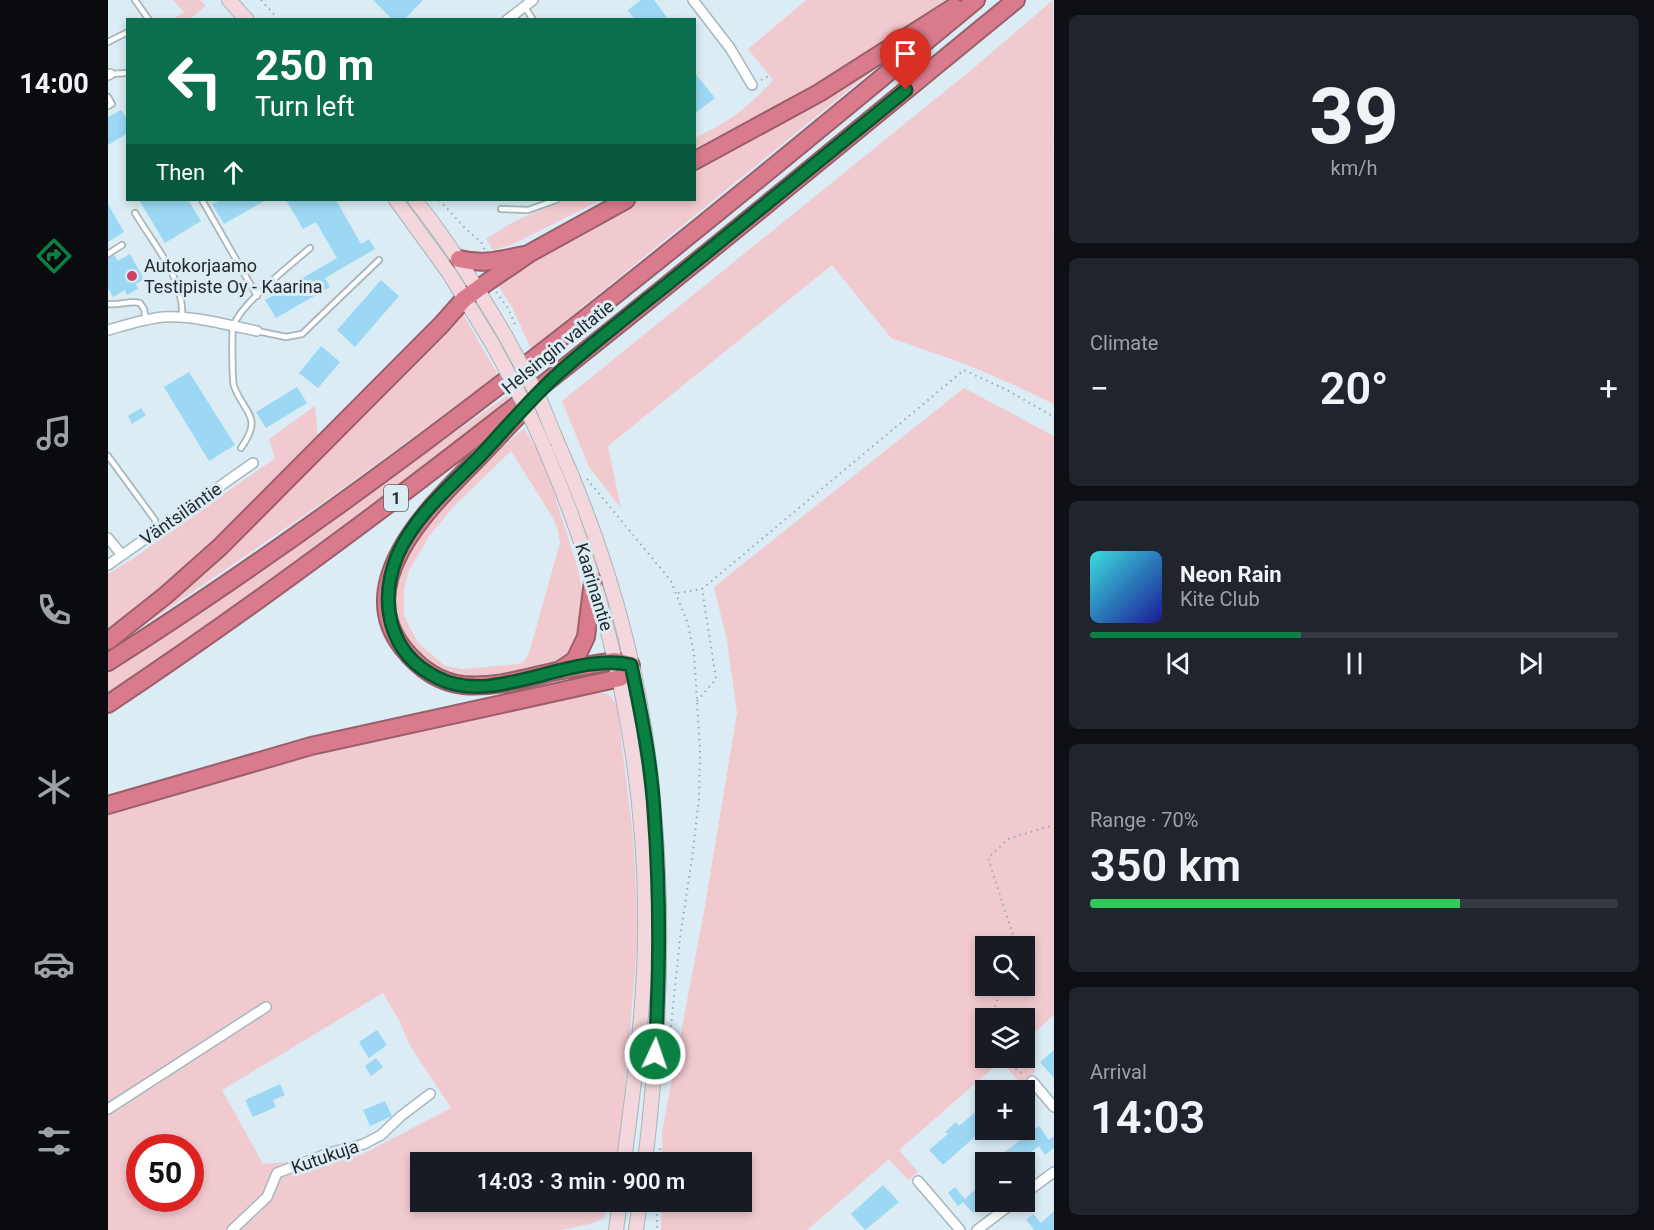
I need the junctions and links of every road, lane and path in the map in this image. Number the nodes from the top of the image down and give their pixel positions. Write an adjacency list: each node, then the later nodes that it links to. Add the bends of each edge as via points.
1 (135, 0): 10 (lane)
2 (229, 0): 11 (main road)
3 (261, 0): 12 (path)
4 (533, 0): 9 (street)
5 (693, 0): 19 (street, via 730,48)
6 (965, 0): 22 (highway, via 819,93)
7 (976, 0): 58 (highway, Helsingin valtatie / 1, via 537,358 315,522)
8 (1016, 0): 44 (highway, Helsingin valtatie / 1)
9 (525, 6): 13 (street); 14 (lane)
10 (148, 18)
11 (245, 18)
12 (277, 18)
13 (510, 18)
14 (532, 18)
15 (126, 33): 16 (lane)
16 (108, 42)
17 (126, 73): 18 (lane)
18 (109, 74)
19 (752, 86)
20 (108, 97): 21 (lane, via 112,104)
21 (108, 106)
22 (696, 160)
23 (203, 201): 37 (lane)
24 (397, 201): 36 (main road, Kaarinantie)
25 (416, 201): 34 (main road, Kaarinantie)
26 (553, 201): 28 (lane, via 528,210)
27 (624, 201): 32 (highway)
28 (501, 208)
29 (135, 213): 39 (lane, via 181,292)
30 (122, 245): 33 (lane)
31 (310, 248): 37 (lane)
32 (531, 253): 34 (highway, via 486,263); 36 (highway)
33 (108, 254)
34 (459, 259): 36 (main road, Kaarinantie)
35 (379, 260): 43 (lane, via 302,334 286,337)
36 (471, 294): 54 (main road, Kaarinantie, bridge, via 545,449); 57 (highway, via 228,539); 59 (main road, Kaarinantie, bridge, via 505,335 540,400 592,527 610,582)
37 (257, 296): 41 (lane)
38 (108, 304): 40 (lane, via 140,303)
39 (182, 318): 40 (street); 41 (street)
40 (146, 320): 42 (street)
41 (234, 326): 43 (street); 46 (lane, via 233,385 252,417 249,436)
42 (108, 330)
43 (257, 331)
44 (559, 373): 60 (highway, via 427,511 399,553 389,579 387,607 401,646 437,678 483,685); 62 (highway, Helsingin valtatie / 1, via 222,626)
45 (1054, 417): 55 (path, via 964,370)
46 (241, 447)
47 (108, 456): 50 (lane, via 155,520)
48 (253, 463): 50 (street, Väntsiläntie)
49 (588, 480): 56 (path)
50 (157, 531): 52 (street, Väntsiläntie)
51 (108, 538): 52 (street)
52 (122, 555): 53 (street, Väntsiläntie)
53 (108, 565)
54 (593, 581): 59 (main road, Kaarinantie); 60 (highway, via 586,637 575,660)
55 (702, 589): 56 (path); 61 (path, via 716,679)
56 (677, 593): 61 (path, via 694,654)
57 (108, 641)
58 (108, 662)
59 (622, 668): 60 (highway); 63 (highway, via 311,746); 75 (main road, Kaarinantie, via 639,811 645,942); 76 (main road, Kaarinantie, via 646,740 658,888 656,1031)
60 (560, 671)
61 (697, 701): 67 (path, via 699,798)
62 (108, 704)
63 (108, 805)
64 (1054, 825): 65 (path, via 1008,839 988,858)
65 (1014, 936)
66 (266, 1006): 73 (street)
67 (668, 1056)
68 (1014, 1068): 69 (path)
69 (1031, 1080)
70 (1035, 1085): 72 (street)
71 (430, 1094): 85 (street, Kutukuja, via 381,1135 364,1144 277,1173 267,1197)
72 (1054, 1107)
73 (108, 1109)
74 (660, 1138): 77 (path)
75 (625, 1152)
76 (646, 1152)
77 (659, 1152)
78 (1054, 1172): 80 (street)
79 (918, 1181): 89 (street)
80 (1035, 1186)
81 (619, 1212): 86 (main road)
82 (639, 1212): 87 (main road)
83 (657, 1212): 88 (path)
84 (1001, 1212): 90 (street)
85 (232, 1230)
86 (616, 1230)
87 (636, 1230)
88 (657, 1230)
89 (960, 1230)
90 (977, 1230)

